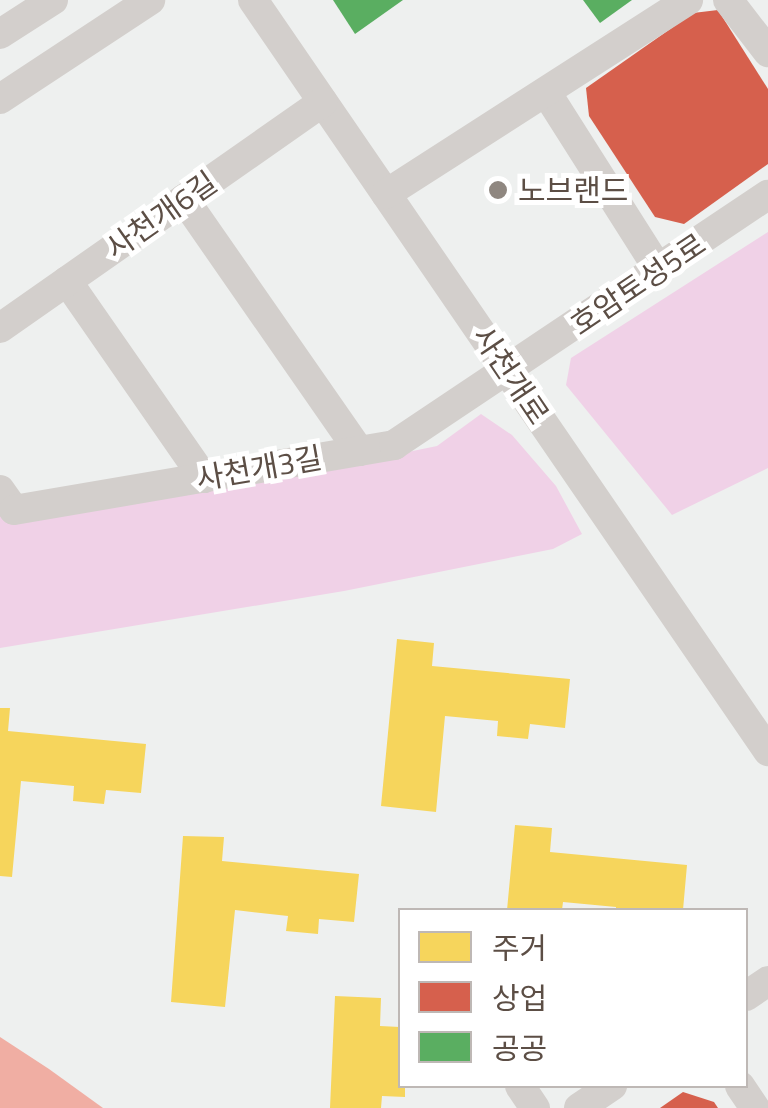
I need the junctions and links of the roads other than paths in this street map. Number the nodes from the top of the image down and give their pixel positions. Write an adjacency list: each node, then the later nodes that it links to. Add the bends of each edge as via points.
1 (52, 0): 6 (street)
2 (150, 0): 9 (street)
3 (253, 0): 10 (street, 사천개로)
4 (688, 0): 8 (street)
5 (728, 0): 7 (street)
6 (0, 34)
7 (767, 54)
8 (546, 92): 11 (street); 14 (street)
9 (0, 99)
10 (323, 102): 11 (street, 사천개로); 13 (street, 사천개6길)
11 (386, 194): 17 (street, 사천개로)
12 (768, 194): 14 (street, 호암토성5로)
13 (184, 200): 15 (street, 사천개6길); 18 (street)
14 (659, 270): 17 (street, 호암토성5로)
15 (67, 282): 16 (street, 사천개6길); 19 (street)
16 (0, 328)
17 (509, 372): 18 (street, 사천개3길, via 394,445); 21 (street, 사천개로)
18 (359, 452): 19 (street, 사천개3길)
19 (204, 478): 20 (street, 사천개3길, via 14,510)
20 (0, 490)
21 (768, 751)
22 (609, 1088): 23 (street)
23 (578, 1108)

